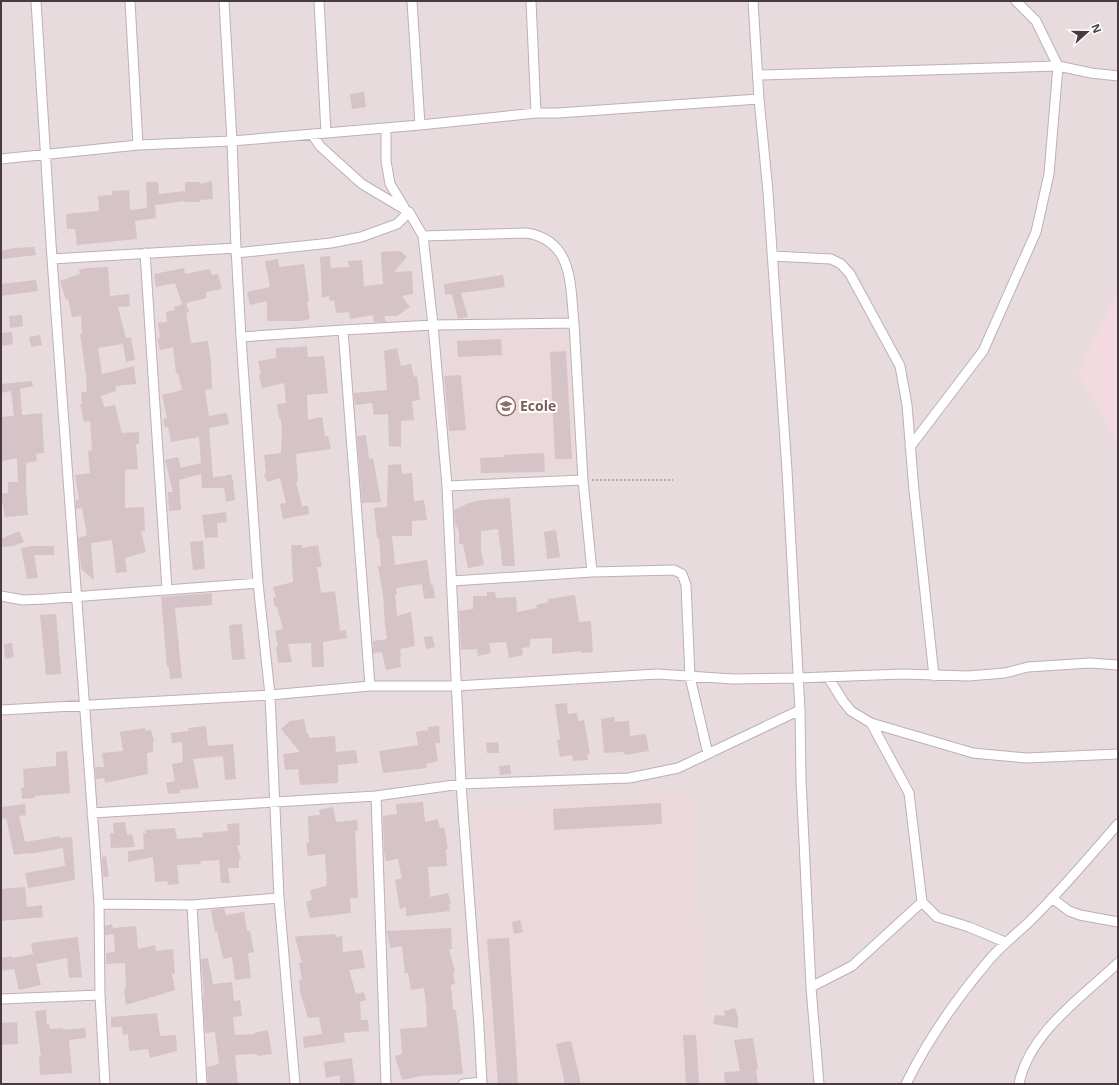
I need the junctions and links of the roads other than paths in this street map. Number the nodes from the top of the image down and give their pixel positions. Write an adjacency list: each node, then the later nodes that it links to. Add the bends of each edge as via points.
1 (36, 1): 20 (street)
2 (130, 1): 19 (street)
3 (224, 1): 18 (street)
4 (319, 1): 16 (street)
5 (412, 1): 14 (street)
6 (531, 1): 13 (street)
7 (753, 1): 10 (street)
8 (1016, 1): 9 (street, via 1036,21)
9 (1058, 66): 10 (street); 11 (street); 32 (street, via 1049,174 1036,232 983,351)
10 (758, 75): 12 (street)
11 (1118, 76)
12 (759, 99): 13 (street); 26 (street)
13 (536, 113): 14 (street)
14 (420, 125): 15 (street)
15 (386, 128): 16 (street); 22 (street, via 386,160 390,184)
16 (326, 133): 17 (street)
17 (312, 134): 18 (street); 22 (street, via 328,153 362,184)
18 (232, 141): 19 (street); 24 (street)
19 (138, 145): 20 (street)
20 (46, 155): 21 (street); 27 (street)
21 (1, 159)
22 (406, 209): 23 (street); 24 (street, via 397,224 361,237 331,243)
23 (423, 236): 28 (street, via 527,233 546,239 561,254 569,272); 29 (street)
24 (236, 251): 25 (street); 31 (street)
25 (145, 253): 27 (street); 38 (street)
26 (772, 256): 32 (street, via 831,259 841,264 850,274 900,366 907,405); 45 (street)
27 (52, 259): 40 (street)
28 (574, 323): 29 (street); 33 (street)
29 (433, 325): 30 (street); 34 (street)
30 (343, 330): 31 (street); 46 (street)
31 (241, 337): 37 (street)
32 (910, 447): 43 (street)
33 (583, 480): 34 (street); 35 (street)
34 (447, 486): 36 (street)
35 (592, 572): 36 (street); 44 (street, via 674,570 682,574 686,585)
36 (452, 581): 47 (street)
37 (258, 583): 38 (street); 48 (street)
38 (167, 590): 40 (street)
39 (1, 596): 40 (street, via 24,600)
40 (77, 598): 49 (street)
41 (1118, 665): 43 (street, via 1090,663 1028,667 987,676)
42 (828, 676): 43 (street); 45 (street); 52 (street, via 843,701 852,711)
43 (934, 676)
44 (690, 677): 45 (street); 47 (street, via 657,674); 53 (street)
45 (798, 678): 51 (street)
46 (370, 686): 47 (street); 48 (street)
47 (456, 686): 55 (street)
48 (270, 695): 49 (street); 57 (street)
49 (84, 705): 50 (street); 58 (street)
50 (1, 710)
51 (800, 710): 53 (street); 68 (street)
52 (871, 724): 54 (street, via 973,753 1026,758); 62 (street, via 909,793)
53 (708, 754): 55 (street, via 678,768 629,778)
54 (1118, 754)
55 (461, 784): 56 (street); 71 (street)
56 (376, 796): 57 (street); 75 (street)
57 (274, 803): 58 (street); 60 (street)
58 (92, 813): 63 (street)
59 (1118, 824): 61 (street)
60 (279, 898): 64 (street); 74 (street)
61 (1052, 898): 65 (street, via 1069,911); 66 (street)
62 (922, 902): 66 (street, via 937,918 969,927); 68 (street, via 852,966)
63 (99, 904): 64 (street); 69 (street)
64 (192, 905): 73 (street)
65 (1118, 922)
66 (1005, 942): 78 (street, via 949,1011)
67 (1118, 963): 79 (street, via 1057,1018 1032,1049 1021,1072)
68 (811, 987): 77 (street)
69 (100, 995): 70 (street); 72 (street)
70 (1, 999)
71 (482, 1083): 76 (street)
72 (105, 1084)
73 (202, 1084)
74 (295, 1084)
75 (386, 1084)
76 (463, 1084)
77 (819, 1084)
78 (906, 1084)
79 (1019, 1084)

